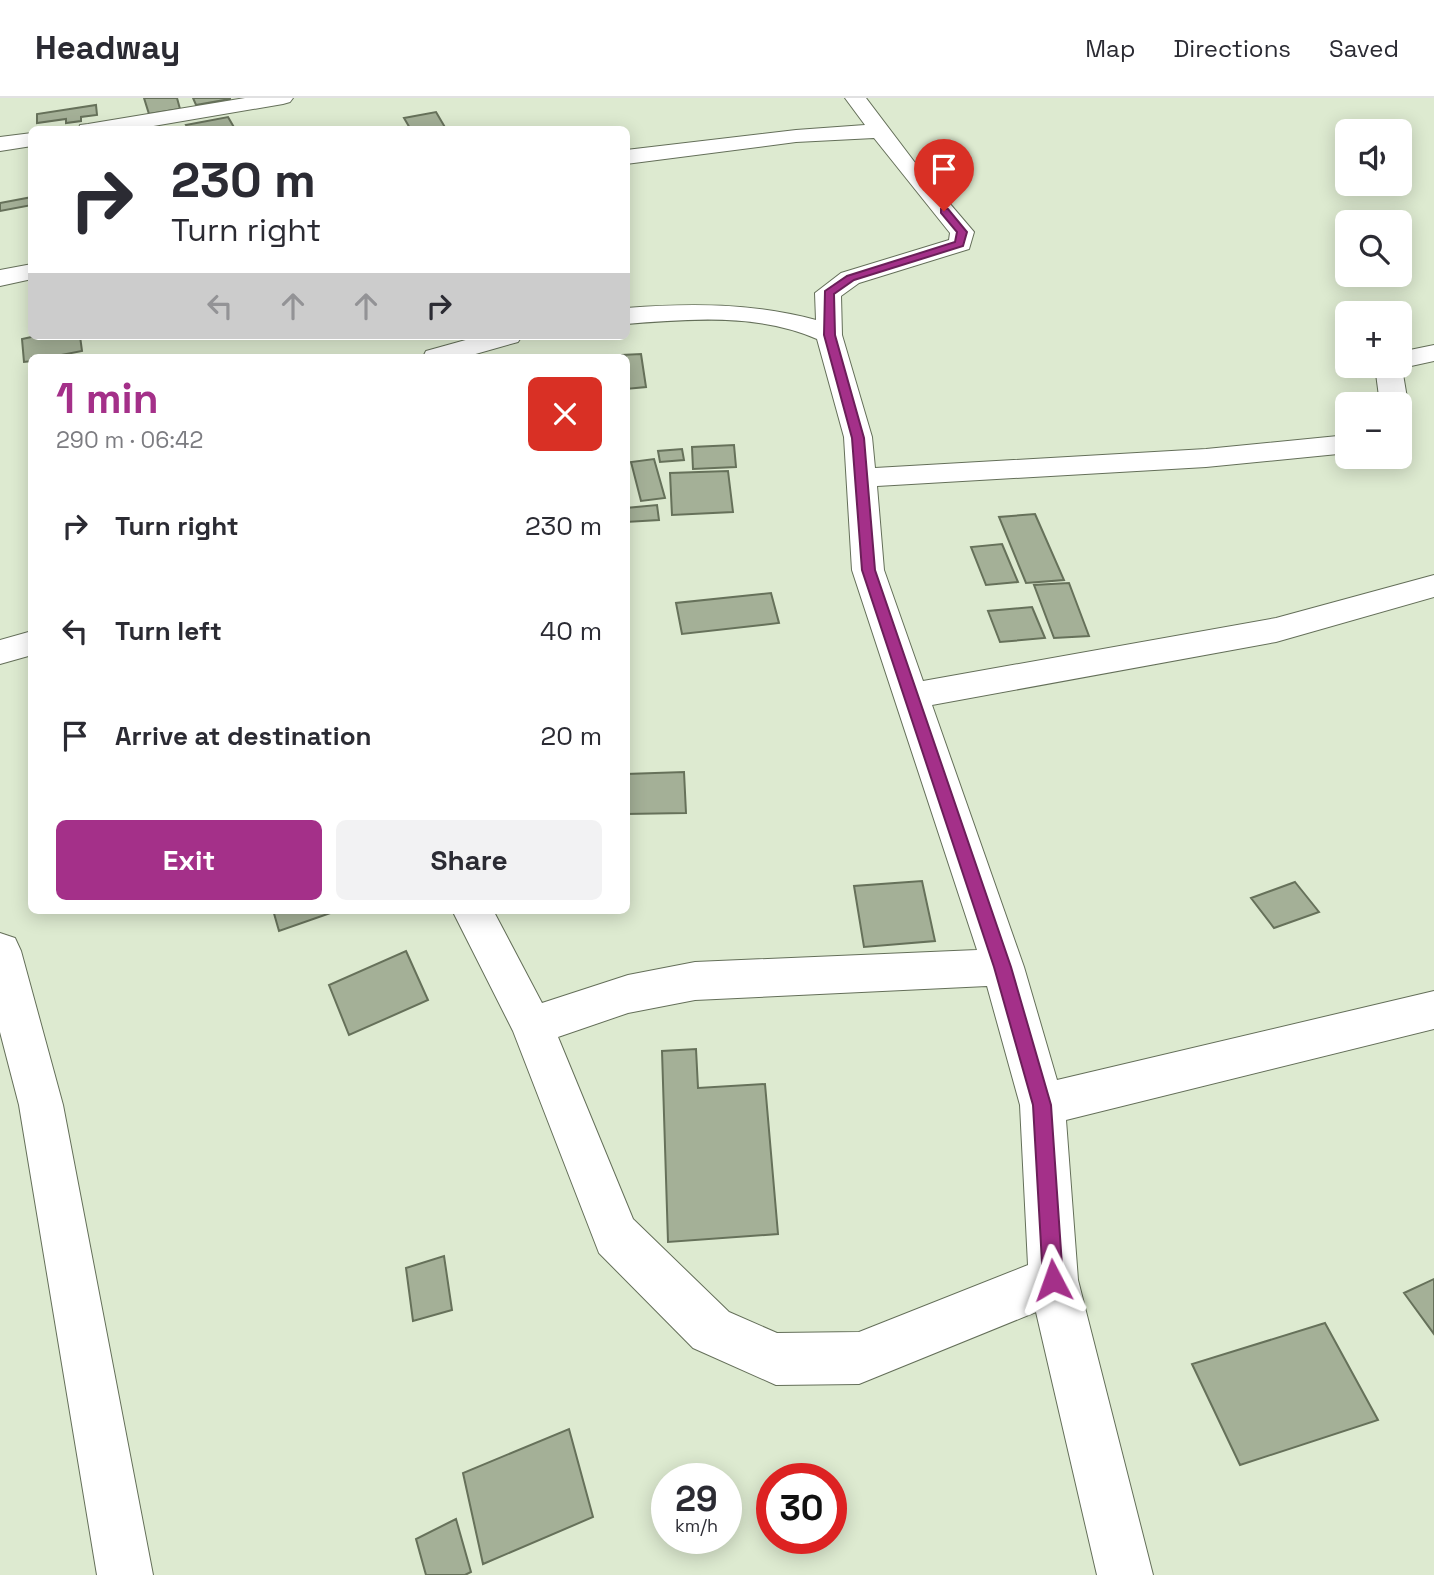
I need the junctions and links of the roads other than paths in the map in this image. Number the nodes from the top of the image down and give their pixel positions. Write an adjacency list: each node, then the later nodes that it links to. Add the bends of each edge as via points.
1 (283, 98): 3 (street)
2 (855, 98): 4 (street)
3 (112, 126)
4 (880, 131): 7 (street, via 796,136); 11 (street, via 962,232 960,244 850,278 828,293)
5 (28, 140): 6 (street)
6 (0, 144)
7 (630, 157)
8 (28, 272): 9 (street)
9 (0, 278)
10 (630, 316): 11 (street, via 734,313 811,325)
11 (829, 335): 17 (street, via 858,438)
12 (495, 340): 14 (street)
13 (1434, 352): 15 (street)
14 (446, 354)
15 (1412, 357)
16 (1335, 445): 17 (street, via 1206,458)
17 (860, 478): 21 (street, via 868,570)
18 (1434, 586): 21 (street, via 1276,630)
19 (28, 644): 20 (street)
20 (0, 652)
21 (911, 696): 24 (street)
22 (474, 914): 26 (street)
23 (0, 951): 29 (street, via 41,1105)
24 (1003, 967): 26 (street, via 695,981 628,994); 27 (street)
25 (1434, 1010): 27 (street)
26 (532, 1026): 28 (street, via 616,1236 711,1330 776,1359 859,1358)
27 (1042, 1105): 28 (street)
28 (1053, 1280): 30 (street)
29 (125, 1575)
30 (1125, 1575)

